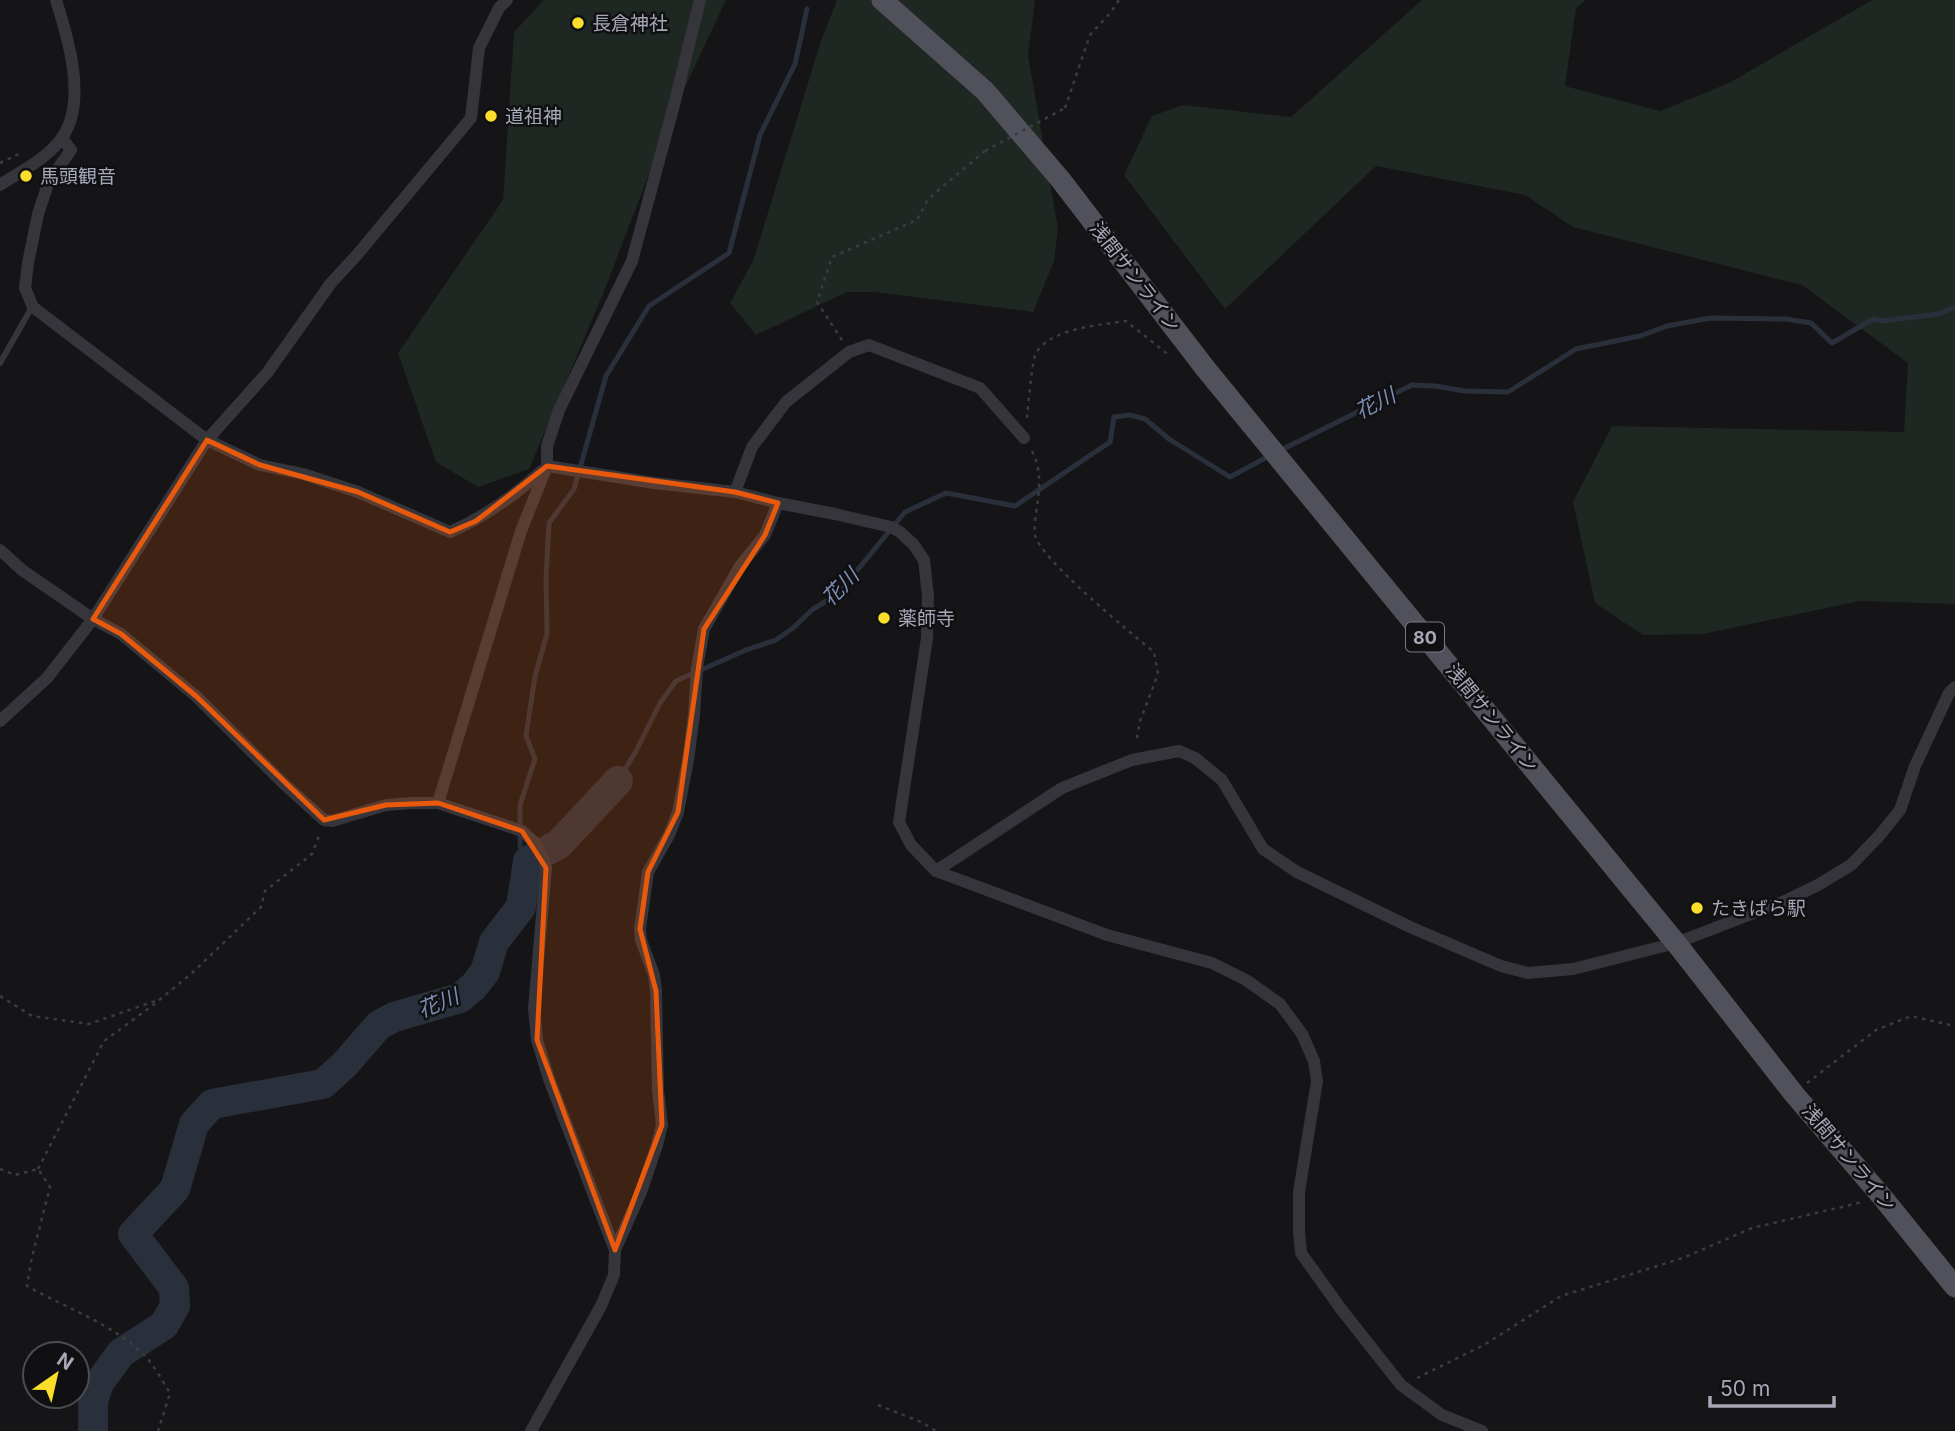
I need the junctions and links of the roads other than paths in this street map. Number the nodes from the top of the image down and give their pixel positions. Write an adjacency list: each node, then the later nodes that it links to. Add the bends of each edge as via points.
1 (56, 0): 5 (street, via 73,65 72,120)
2 (507, 0): 10 (street, via 479,48 471,118 331,283 267,373)
3 (700, 0): 11 (street, via 632,261 559,410 547,446)
4 (882, 0): 20 (main road, 浅間サンライン / 80, via 985,90 1205,368)
5 (62, 138): 6 (street); 7 (street, via 71,150 50,181 28,263 25,288)
6 (0, 186)
7 (33, 307): 8 (lane); 10 (street)
8 (0, 363)
9 (1024, 438): 12 (street, via 980,388 869,345 849,352 786,402 752,447)
10 (207, 440): 11 (street, via 260,466 358,492 450,532 476,521); 15 (street)
11 (547, 466): 12 (street); 18 (street, via 521,531)
12 (735, 492): 13 (street)
13 (778, 503): 19 (street, via 891,527 913,544 924,560 927,638 899,821 911,845); 21 (street, via 765,536 740,566 704,629 678,813 648,872 640,929 656,991 662,1125 641,1192)
14 (0, 550): 15 (street)
15 (93, 619): 17 (street, via 47,678); 18 (street, via 121,634 197,697 324,820 386,805)
16 (1955, 687): 20 (street, via 1915,766 1900,810 1851,865 1786,901)
17 (0, 721)
18 (438, 803): 21 (street, via 522,831 543,858 546,879 534,1008 537,1040)
19 (936, 871): 20 (street, via 1062,788 1132,761 1179,751 1222,780 1263,849 1297,872 1501,966 1528,973 1573,969); 24 (street, via 1107,935 1212,962 1280,1004 1302,1034 1317,1081 1299,1192 1301,1253 1401,1385 1442,1415)
20 (1676, 943): 22 (main road, 浅間サンライン / 80)
21 (615, 1250): 23 (street, via 614,1275 601,1306)
22 (1955, 1287)
23 (531, 1431)
24 (1482, 1431)

